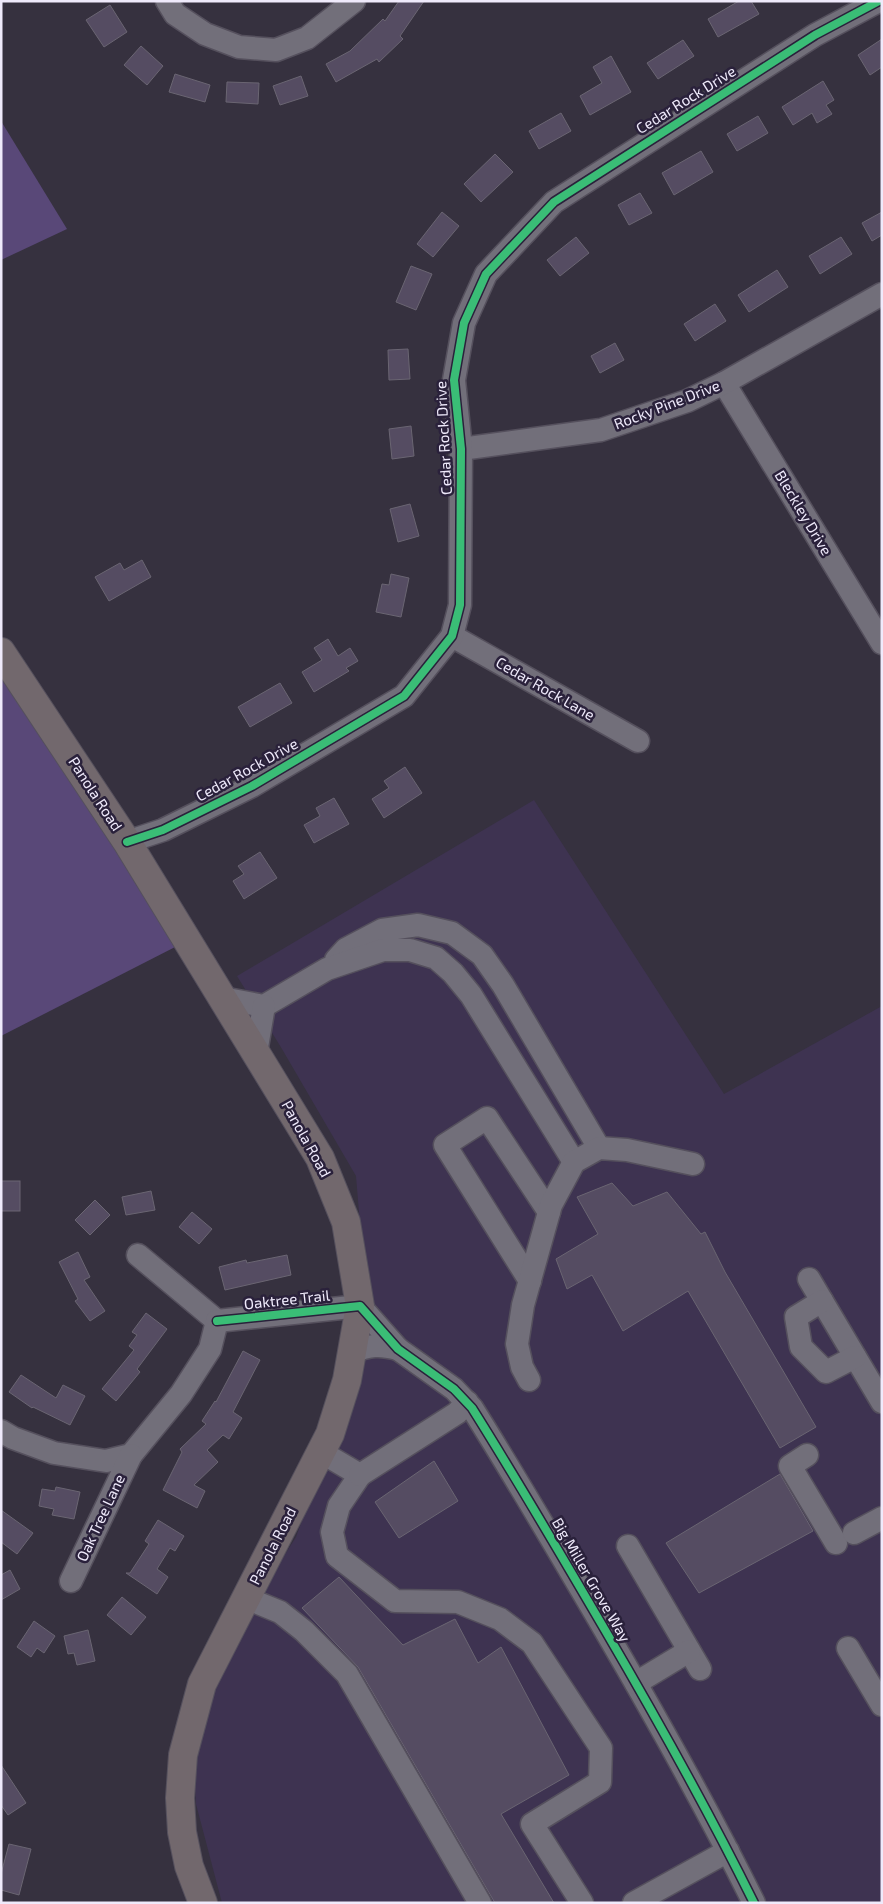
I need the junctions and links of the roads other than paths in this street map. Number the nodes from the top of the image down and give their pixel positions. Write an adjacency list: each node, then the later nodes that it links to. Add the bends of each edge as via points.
1 (167, 1): 2 (street, via 175,14 205,34 239,47 276,50 307,38)
2 (354, 1)
3 (879, 1): 6 (street, Cedar Rock Drive, via 816,35 554,202 486,274 464,323 454,380)
4 (882, 294): 5 (street, Rocky Pine Drive)
5 (724, 383): 6 (street, Rocky Pine Drive, via 686,401 602,430); 8 (street, Bleckley Drive)
6 (461, 449): 7 (street, Cedar Rock Drive, via 460,605)
7 (452, 636): 10 (street, Cedar Rock Lane); 11 (street, Cedar Rock Drive, via 404,696 252,786 163,830)
8 (882, 643)
9 (1, 652): 11 (main road, Panola Road)
10 (638, 741)
11 (127, 842): 15 (main road, Panola Road)
12 (327, 969): 13 (street, via 346,949 382,930 418,925 452,933 482,955); 14 (street, via 383,950 410,950 436,958); 16 (street)
13 (499, 979): 14 (street); 18 (street)
14 (472, 995): 19 (street)
15 (222, 998): 16 (street); 17 (main road, Panola Road)
16 (264, 1006): 17 (street)
17 (256, 1053): 26 (main road, Panola Road, via 320,1158 346,1222)
18 (598, 1148): 19 (street); 20 (street, via 627,1150)
19 (574, 1162): 21 (street)
20 (693, 1164)
21 (549, 1212): 24 (street); 24 (street, via 487,1118 445,1145)
22 (138, 1255): 27 (street)
23 (809, 1279): 25 (street)
24 (530, 1281): 31 (street, via 516,1344 522,1367)
25 (822, 1301): 30 (street); 30 (street, via 796,1317 801,1347 826,1372)
26 (360, 1306): 27 (street, Oaktree Trail); 28 (street, Big Miller Grove Way); 29 (main road, Panola Road)
27 (217, 1321): 36 (street, via 210,1349 181,1394)
28 (398, 1349): 29 (street, via 369,1346); 32 (street, Big Miller Grove Way, via 454,1389)
29 (352, 1352): 35 (main road, Panola Road, via 345,1389)
30 (855, 1357): 33 (street)
31 (530, 1380)
32 (466, 1402): 38 (street, via 457,1413); 44 (street, Big Miller Grove Way, via 511,1471)
33 (880, 1408)
34 (1, 1430): 36 (street, via 13,1438 54,1453 106,1461)
35 (321, 1452): 38 (street); 42 (main road, Panola Road)
36 (131, 1454): 41 (street, Oak Tree Lane)
37 (807, 1455): 39 (street, via 790,1466 845,1538)
38 (360, 1474): 49 (street, via 339,1506 332,1532 336,1556 394,1601 458,1602 500,1620 532,1644 601,1748 600,1782 532,1824)
39 (882, 1518)
40 (628, 1546): 44 (street, via 695,1660)
41 (71, 1581)
42 (246, 1598): 47 (main road, Panola Road, via 202,1684 183,1755 182,1832 189,1866); 48 (street, via 280,1612 304,1630 347,1674)
43 (848, 1648): 45 (street)
44 (636, 1683): 46 (street, Big Miller Grove Way)
45 (882, 1705)
46 (728, 1851): 50 (street); 51 (street, Big Miller Grove Way)
47 (203, 1903)
48 (480, 1903)
49 (582, 1903)
50 (634, 1903)
51 (754, 1903)

